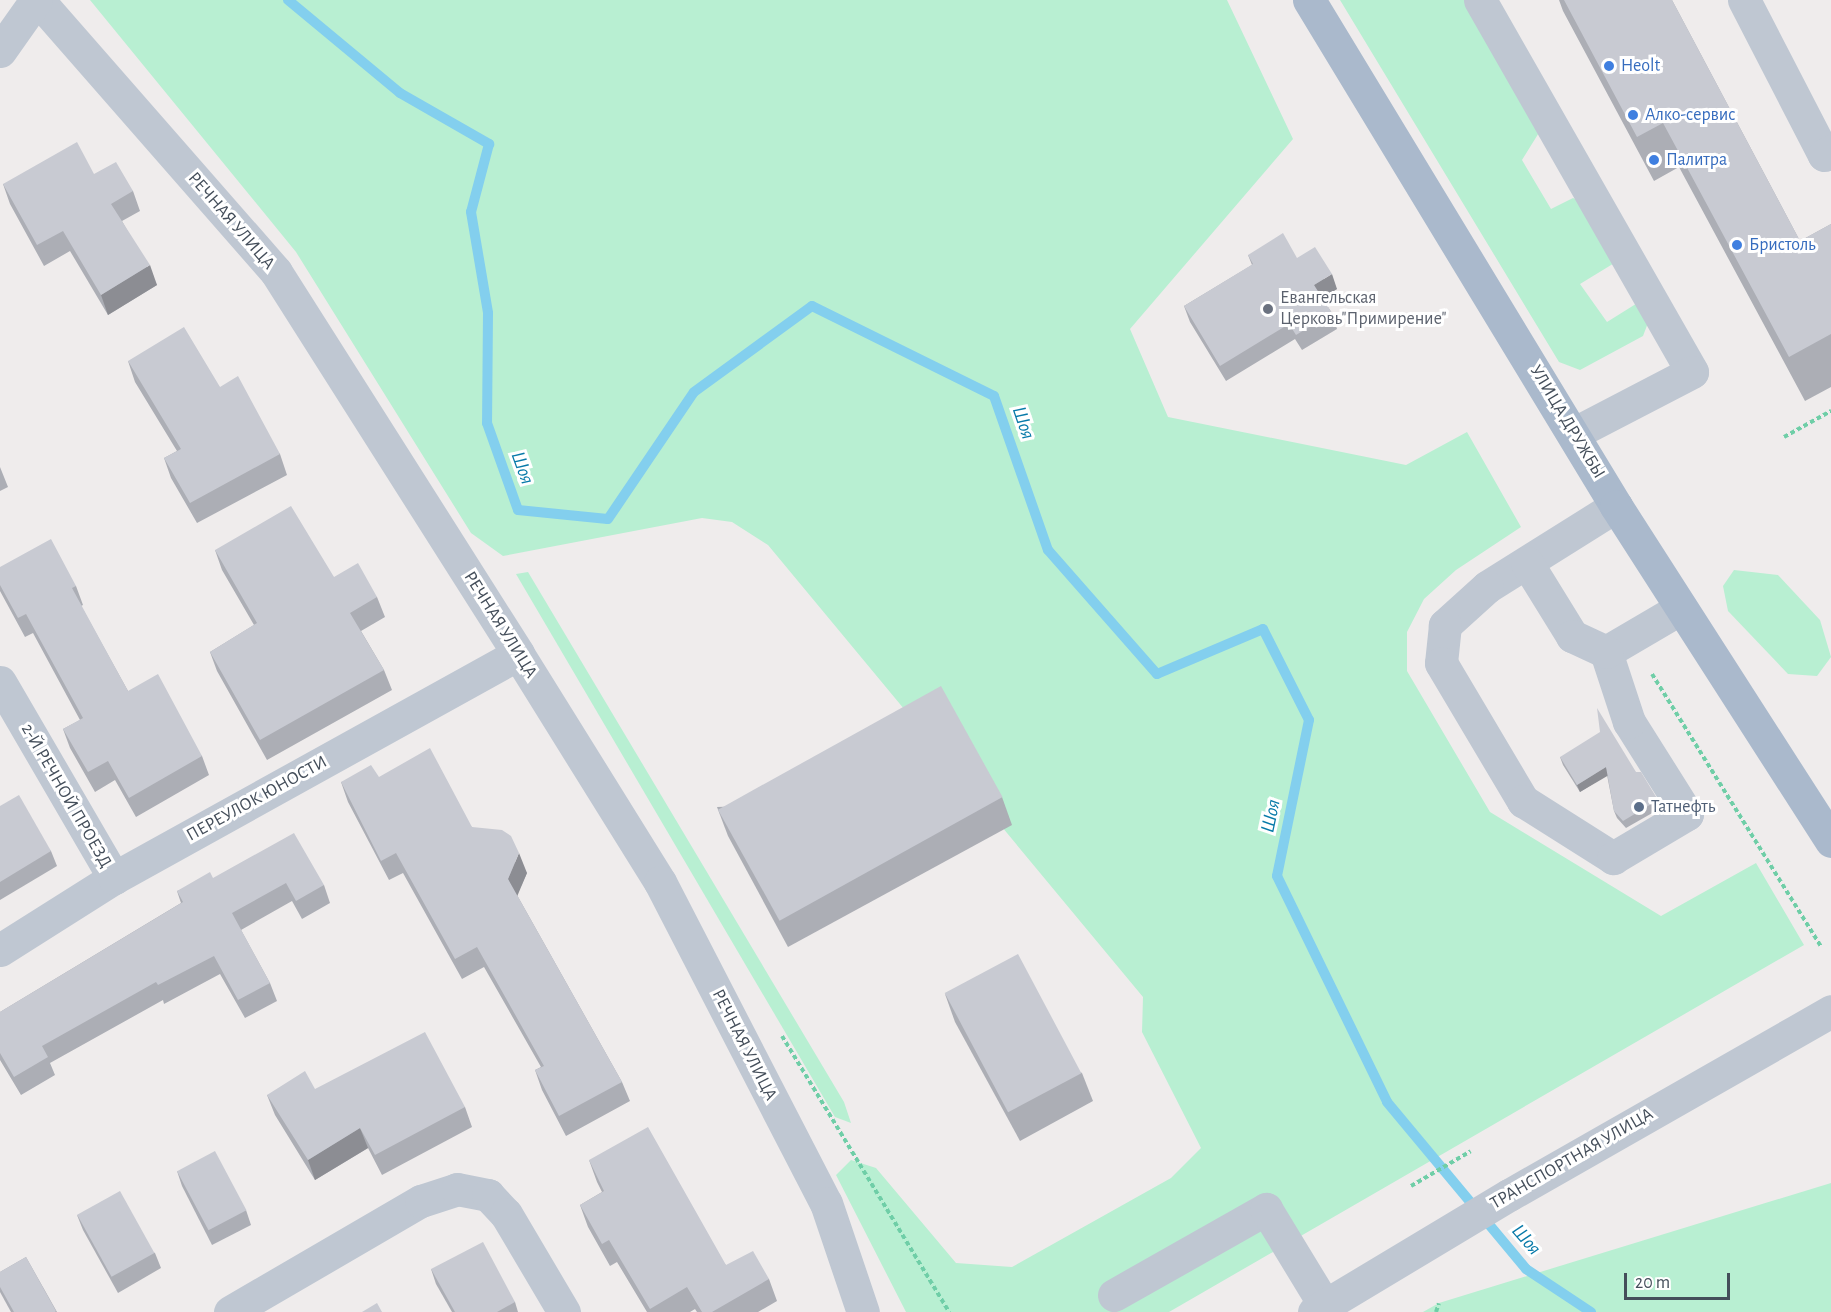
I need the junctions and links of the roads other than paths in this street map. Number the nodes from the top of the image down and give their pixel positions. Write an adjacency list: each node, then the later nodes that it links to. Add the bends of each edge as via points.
1 (37, 0): 5 (street); 12 (street, РЕЧНАЯ УЛИЦА, via 276,272)
2 (1309, 0): 7 (main road, УЛИЦА ДРУЖБЫ)
3 (1480, 0): 7 (street, via 1692,372)
4 (1744, 0): 6 (street, via 1824,155)
5 (0, 51)
6 (1831, 152)
7 (1575, 433): 8 (main road, УЛИЦА ДРУЖБЫ)
8 (1617, 506): 9 (street); 10 (main road, УЛИЦА ДРУЖБЫ)
9 (1527, 563): 11 (street, via 1572,636); 11 (street, via 1487,587 1445,625 1441,663 1523,801 1613,858 1687,814 1629,722)
10 (1681, 608): 11 (street); 14 (main road, УЛИЦА ДРУЖБЫ)
11 (1618, 645)
12 (518, 654): 15 (street, ПЕРЕУЛОК ЮНОСТИ); 22 (street, РЕЧНАЯ УЛИЦА, via 675,912 826,1203)
13 (0, 682): 15 (street, 2-Й РЕЧНОЙ ПРОЕЗД)
14 (1831, 841)
15 (114, 879): 16 (street, ПЕРЕУЛОК ЮНОСТИ)
16 (0, 950)
17 (1831, 1011): 19 (street, ТРАНСПОРТНАЯ УЛИЦА, via 1509,1195)
18 (1114, 1295): 19 (street, via 1266,1209)
19 (1320, 1309)
20 (230, 1312): 21 (street, via 421,1201 457,1189 488,1194 506,1214)
21 (564, 1312)
22 (863, 1312)

